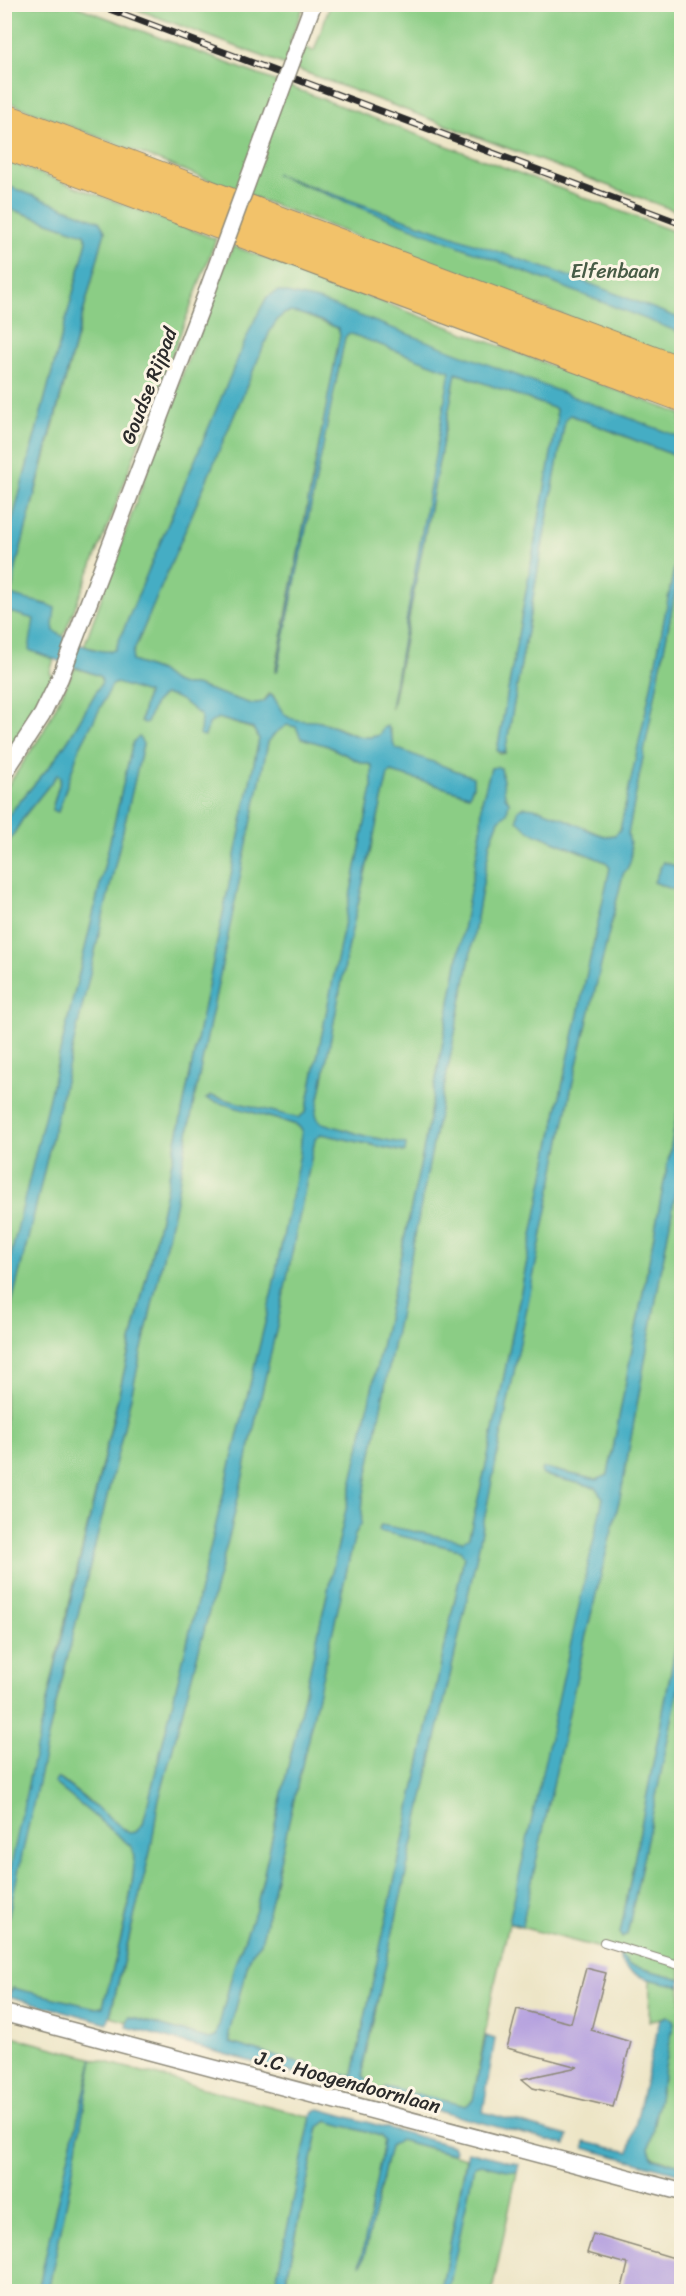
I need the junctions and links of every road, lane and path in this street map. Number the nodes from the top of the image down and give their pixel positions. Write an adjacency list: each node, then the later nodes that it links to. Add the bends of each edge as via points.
1 (313, 4): 6 (street, Goudse Rijpad, bridge, via 60,678 42,715)
2 (4, 117): 4 (highway)
3 (4, 145): 5 (highway)
4 (681, 371)
5 (681, 398)
6 (4, 772)
7 (604, 1942): 8 (lane)
8 (681, 1966)
9 (4, 2013): 10 (street, J.C. Hoogendoornlaan)
10 (681, 2192)

